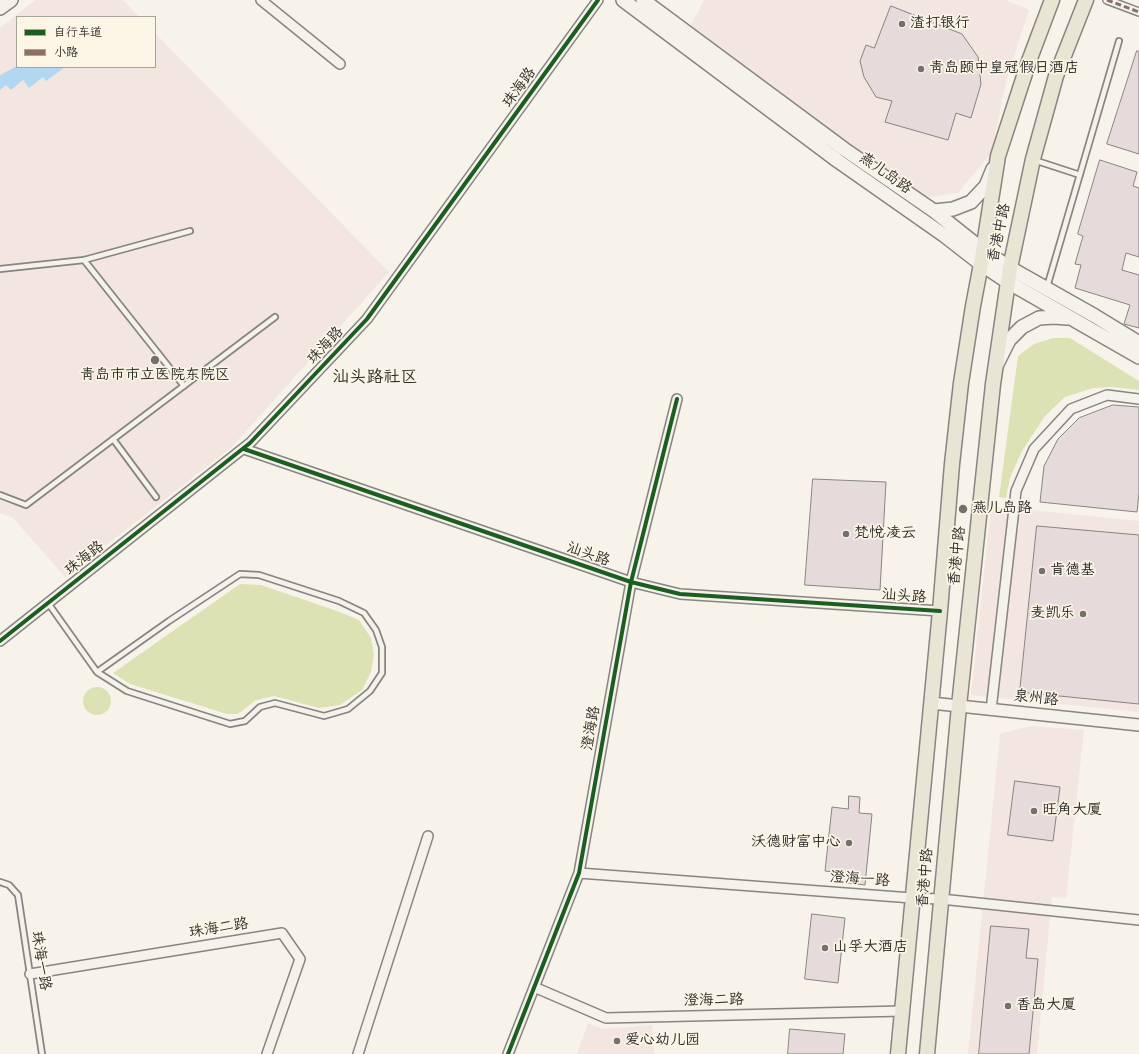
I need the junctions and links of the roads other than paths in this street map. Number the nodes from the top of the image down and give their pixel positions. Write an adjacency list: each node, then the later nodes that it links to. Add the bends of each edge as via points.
1 (11, 0): 9 (main road)
2 (261, 0): 12 (street)
3 (598, 0): 33 (street, 珠海路, via 367,319)
4 (623, 0): 20 (main road, 燕儿岛路)
5 (643, 0): 16 (main road, 燕儿岛路, via 844,149)
6 (1052, 0): 13 (main road, 香港中路)
7 (1086, 0): 14 (main road, 香港中路, via 1056,76)
8 (1107, 0): 10 (street)
9 (0, 8)
10 (1139, 12)
11 (1119, 40): 15 (lane)
12 (340, 64)
13 (998, 156): 16 (main road, via 986,186 971,202 953,209); 18 (main road, 香港中路)
14 (1033, 159): 15 (lane); 22 (main road, 香港中路)
15 (1080, 175): 23 (lane)
16 (934, 211): 18 (main road, 燕儿岛路)
17 (190, 231): 19 (lane)
18 (983, 250): 20 (main road, 香港中路); 22 (main road, 燕儿岛路)
19 (84, 260): 21 (lane); 29 (lane)
20 (981, 264): 22 (main road, 燕儿岛路); 38 (main road, 香港中路, via 961,383)
21 (0, 269)
22 (1009, 275): 23 (main road, 燕儿岛路); 25 (main road, 燕儿岛路); 28 (main road, 香港中路)
23 (1047, 289): 26 (main road, 燕儿岛路)
24 (275, 317): 29 (lane)
25 (1073, 319): 27 (main road, 燕儿岛路); 28 (main road, via 1039,318 1022,327 1009,340)
26 (1139, 343)
27 (1139, 357)
28 (996, 367): 42 (main road, 香港中路)
29 (184, 386): 32 (lane)
30 (676, 399): 36 (street, 澄海路)
31 (1139, 399): 43 (street, via 1107,395 1071,408 1034,449 1016,491)
32 (113, 439): 34 (lane, via 26,505); 35 (lane)
33 (244, 448): 36 (street, 汕头路); 37 (street, 珠海路)
34 (0, 496)
35 (156, 497)
36 (630, 582): 38 (street, 汕头路, via 680,594); 46 (street, 澄海路)
37 (48, 603): 39 (street, 珠海路); 40 (lane)
38 (940, 611): 41 (main road, 香港中路)
39 (0, 641)
40 (97, 672): 40 (lane, via 127,691 230,724 245,721 260,707 276,703 324,716 348,709 370,692 382,673 382,646 376,630 364,613 339,601 259,575 240,574)
41 (930, 703): 42 (street, 泉州路); 48 (main road, 香港中路)
42 (959, 706): 43 (street, 泉州路); 49 (main road, 香港中路)
43 (991, 710): 44 (street, 泉州路)
44 (1139, 725)
45 (428, 836): 56 (street)
46 (578, 873): 48 (street, 澄海一路); 52 (street, 澄海路)
47 (0, 882): 51 (lane, 珠海一路, via 9,885 18,895)
48 (912, 898): 49 (street, 澄海一路); 53 (main road, 香港中路)
49 (941, 899): 50 (street, 澄海一路); 59 (main road, 香港中路)
50 (1139, 920)
51 (30, 974): 54 (lane, 珠海一路); 55 (street, 珠海二路, via 282,933 300,959)
52 (534, 987): 53 (street, 澄海二路, via 606,1018); 57 (street, 澄海路)
53 (902, 1011): 58 (main road, 香港中路)
54 (42, 1054)
55 (267, 1054)
56 (358, 1054)
57 (508, 1054)
58 (898, 1054)
59 (926, 1054)

